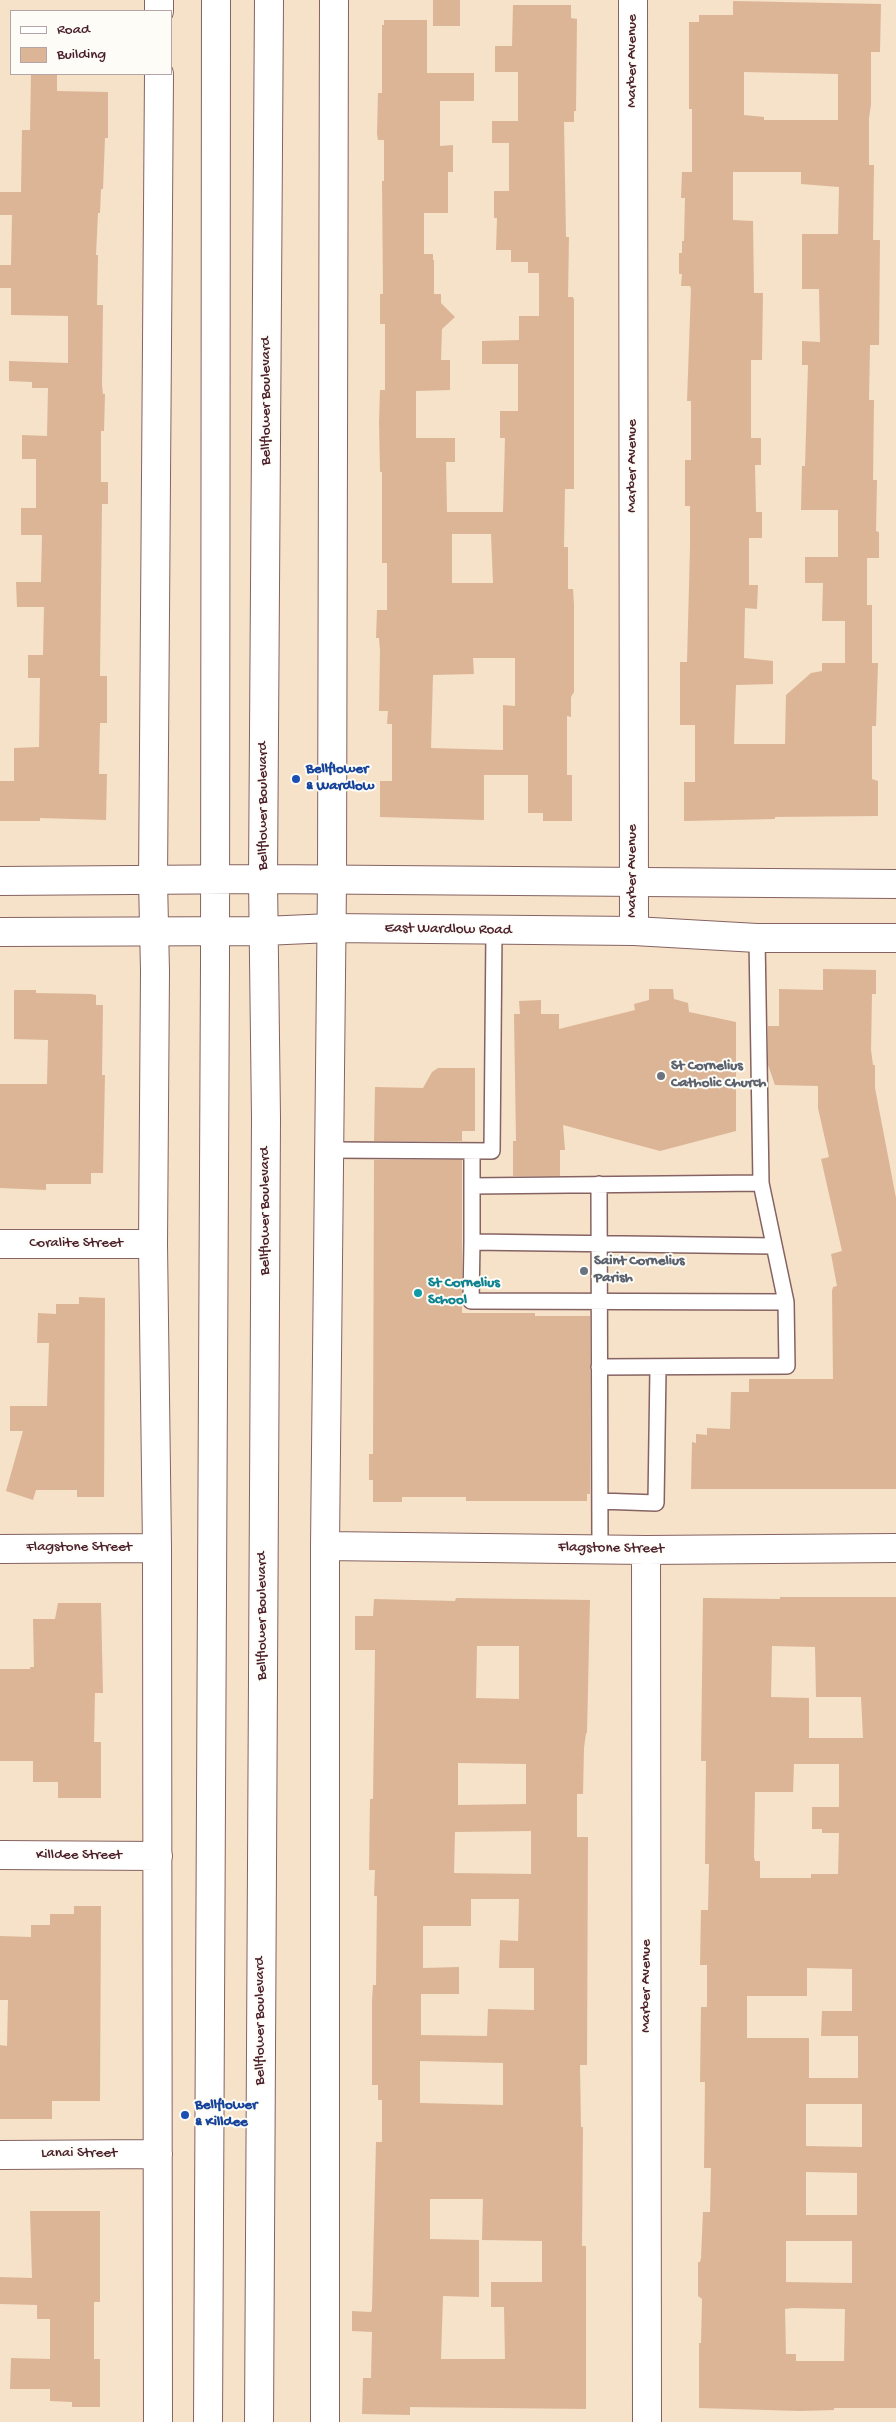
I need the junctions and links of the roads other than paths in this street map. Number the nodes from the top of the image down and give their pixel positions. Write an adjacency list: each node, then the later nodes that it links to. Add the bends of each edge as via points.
1 (216, 0): 7 (street)
2 (269, 0): 8 (street, Bellflower Boulevard)
3 (334, 0): 9 (street)
4 (633, 0): 11 (street, Marber Avenue)
5 (159, 75): 6 (street)
6 (153, 880): 7 (street); 10 (street); 18 (street)
7 (214, 880): 8 (street); 19 (street)
8 (263, 880): 9 (street); 14 (street, Bellflower Boulevard)
9 (332, 881): 11 (street); 13 (street)
10 (0, 882)
11 (633, 883): 12 (street); 16 (street, Marber Avenue)
12 (896, 884)
13 (331, 928): 14 (street, East Wardlow Road); 15 (street, East Wardlow Road); 22 (street)
14 (264, 931): 19 (street, East Wardlow Road); 49 (street, Bellflower Boulevard, via 266,1128)
15 (494, 931): 16 (street, East Wardlow Road); 23 (lane, via 492,1151)
16 (634, 931): 20 (street, East Wardlow Road)
17 (0, 932): 18 (street, East Wardlow Road)
18 (154, 932): 19 (street, East Wardlow Road); 29 (street)
19 (215, 932): 48 (street)
20 (757, 938): 21 (street, East Wardlow Road); 24 (lane)
21 (896, 938)
22 (329, 1150): 23 (lane); 37 (street)
23 (472, 1151): 26 (lane)
24 (761, 1183): 25 (lane); 31 (lane)
25 (599, 1184): 26 (lane); 30 (lane)
26 (472, 1186): 27 (lane)
27 (472, 1242): 30 (lane); 32 (lane, via 471,1301)
28 (0, 1244): 29 (street, Coralite Street)
29 (153, 1244): 38 (street)
30 (598, 1244): 31 (lane); 32 (lane)
31 (774, 1246): 33 (lane)
32 (598, 1301): 33 (lane); 34 (lane)
33 (786, 1302): 35 (lane, via 786,1366)
34 (599, 1367): 35 (lane); 36 (lane)
35 (658, 1368): 36 (lane, via 656,1503)
36 (600, 1501): 41 (lane)
37 (325, 1546): 41 (street, Flagstone Street); 50 (street)
38 (157, 1548): 40 (street, Flagstone Street); 44 (street)
39 (896, 1548): 42 (street, Flagstone Street)
40 (0, 1549)
41 (600, 1549): 42 (street, Flagstone Street)
42 (646, 1550): 51 (street, Marber Avenue)
43 (0, 1855): 44 (street, Killdee Street)
44 (158, 1856): 46 (street)
45 (0, 2154): 46 (street, Lanai Street)
46 (158, 2154): 47 (street)
47 (158, 2422)
48 (208, 2422)
49 (258, 2422)
50 (325, 2422)
51 (647, 2422)

